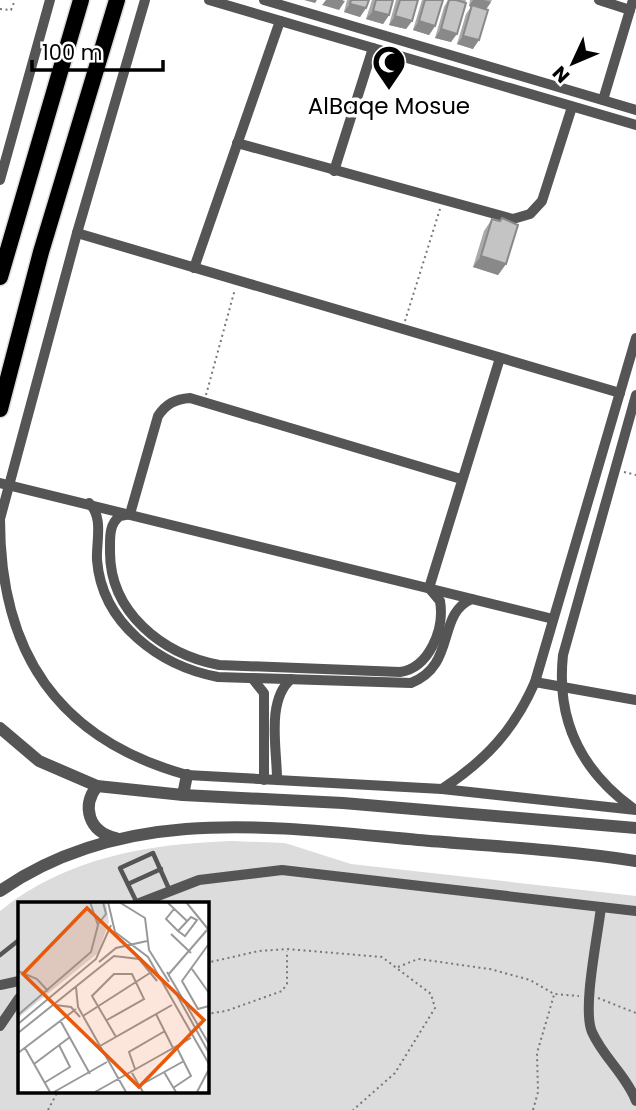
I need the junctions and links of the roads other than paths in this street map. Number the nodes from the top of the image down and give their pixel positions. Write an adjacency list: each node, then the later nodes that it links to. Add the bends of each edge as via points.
1 (50, 0): 19 (street)
2 (81, 0): 22 (main road)
3 (117, 0): 27 (main road, via 41,252)
4 (145, 0): 20 (street)
5 (209, 0): 9 (street)
6 (264, 0): 10 (street)
7 (599, 0): 8 (street)
8 (631, 5): 13 (street)
9 (280, 21): 11 (street); 17 (street)
10 (359, 28): 11 (street); 13 (street)
11 (355, 43): 12 (street)
12 (373, 48): 14 (street); 18 (street)
13 (603, 100): 15 (street)
14 (572, 107): 16 (street); 18 (street, via 542,201 530,214 505,219)
15 (636, 110)
16 (636, 125)
17 (237, 143): 18 (street); 21 (street)
18 (334, 171)
19 (0, 180)
20 (77, 233): 21 (street); 31 (street)
21 (194, 268): 24 (street)
22 (0, 276)
23 (636, 338): 25 (street)
24 (500, 358): 25 (street); 30 (street)
25 (620, 393): 28 (street)
26 (636, 395): 29 (street)
27 (0, 409)
28 (606, 438): 29 (street); 36 (street)
29 (622, 443): 40 (street, via 563,655)
30 (461, 480): 33 (street, via 190,398 174,401 158,416); 34 (street)
31 (4, 484): 32 (street); 43 (street, via 0,564 8,608 48,688 78,721 114,748)
32 (88, 503): 33 (street); 37 (street, via 98,519 100,578 129,631 178,667 218,677)
33 (130, 514): 34 (street); 34 (street, via 116,518 111,527 110,563 118,592 152,636 201,661 408,671 428,657 440,618 440,601)
34 (429, 588): 35 (street)
35 (472, 598): 36 (street); 38 (street, via 454,614 438,663 422,679 400,684)
36 (553, 619): 39 (street)
37 (252, 678): 38 (street); 45 (street, via 265,700)
38 (291, 679): 44 (street, via 276,703)
39 (535, 682): 40 (street); 47 (street, via 499,744)
40 (562, 688): 41 (street); 49 (street, via 566,719 580,754 604,785)
41 (636, 701)
42 (0, 727): 46 (street, via 40,761)
43 (187, 775): 45 (street); 48 (street)
44 (277, 779): 45 (street); 47 (street)
45 (264, 780)
46 (97, 786): 48 (street); 51 (street, via 88,802 90,820 103,834)
47 (442, 789): 49 (street)
48 (183, 795): 50 (street, via 343,803)
49 (635, 810)
50 (636, 828)
51 (116, 838): 52 (street, via 169,828 223,826); 56 (street, via 44,865)
52 (636, 861)
53 (161, 869): 54 (lane); 54 (lane, via 152,853 120,867); 55 (lane)
54 (128, 884): 57 (lane)
55 (169, 889): 58 (street); 59 (street, via 223,875 282,870)
56 (0, 891)
57 (137, 902)
58 (139, 902)
59 (601, 907): 60 (street); 67 (street, via 589,1020 598,1043 630,1085)
60 (636, 911)
61 (18, 941): 62 (lane)
62 (0, 955)
63 (18, 981): 64 (street)
64 (0, 985)
65 (18, 999): 66 (street)
66 (1, 1022)
67 (636, 1101)

